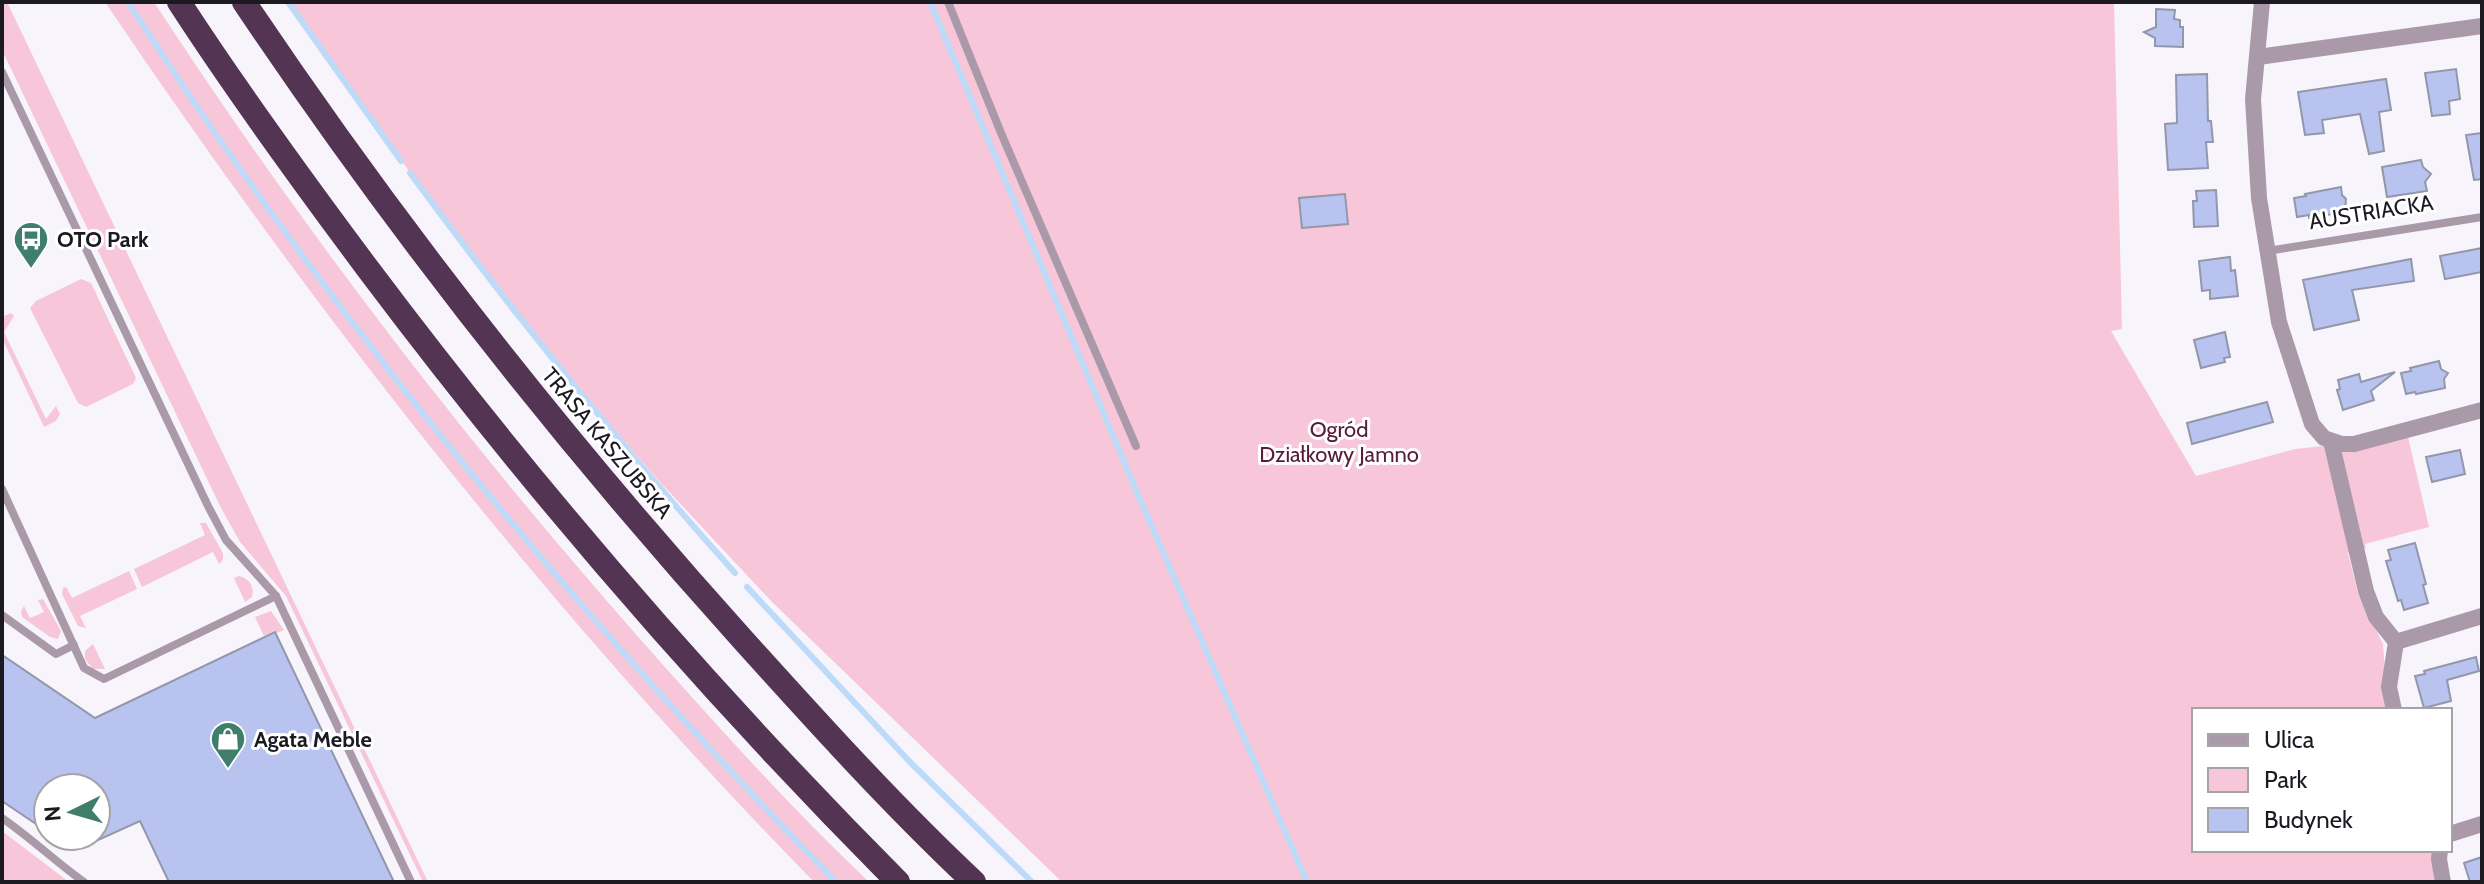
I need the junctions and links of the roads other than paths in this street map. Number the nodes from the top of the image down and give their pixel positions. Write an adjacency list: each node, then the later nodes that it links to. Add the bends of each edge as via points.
1 (179, 2): 26 (highway, via 319,204 528,474 687,659)
2 (244, 2): 27 (highway, TRASA KASZUBSKA, via 399,223 629,513 819,724)
3 (948, 2): 12 (lane)
4 (2262, 2): 6 (street)
5 (2482, 26): 6 (street)
6 (2258, 57): 9 (street, via 2253,99)
7 (2, 72): 14 (lane, via 208,506 226,540)
8 (2482, 217): 9 (lane, AUSTRIACKA)
9 (2267, 251): 11 (street, via 2279,322 2312,424)
10 (2482, 410): 11 (street, via 2354,444)
11 (2331, 441): 17 (street, via 2366,591 2376,617)
12 (1136, 446)
13 (2, 489): 18 (lane)
14 (276, 596): 18 (lane, via 104,679 84,668); 25 (lane)
15 (2, 615): 18 (lane, via 56,654)
16 (2482, 616): 17 (street)
17 (2396, 642): 19 (street, via 2389,687)
18 (74, 645)
19 (2394, 708)
20 (2, 818): 24 (lane)
21 (2482, 824): 22 (street)
22 (2452, 833)
23 (2440, 852): 28 (street)
24 (84, 882)
25 (411, 882)
26 (898, 882)
27 (974, 882)
28 (2443, 882)

